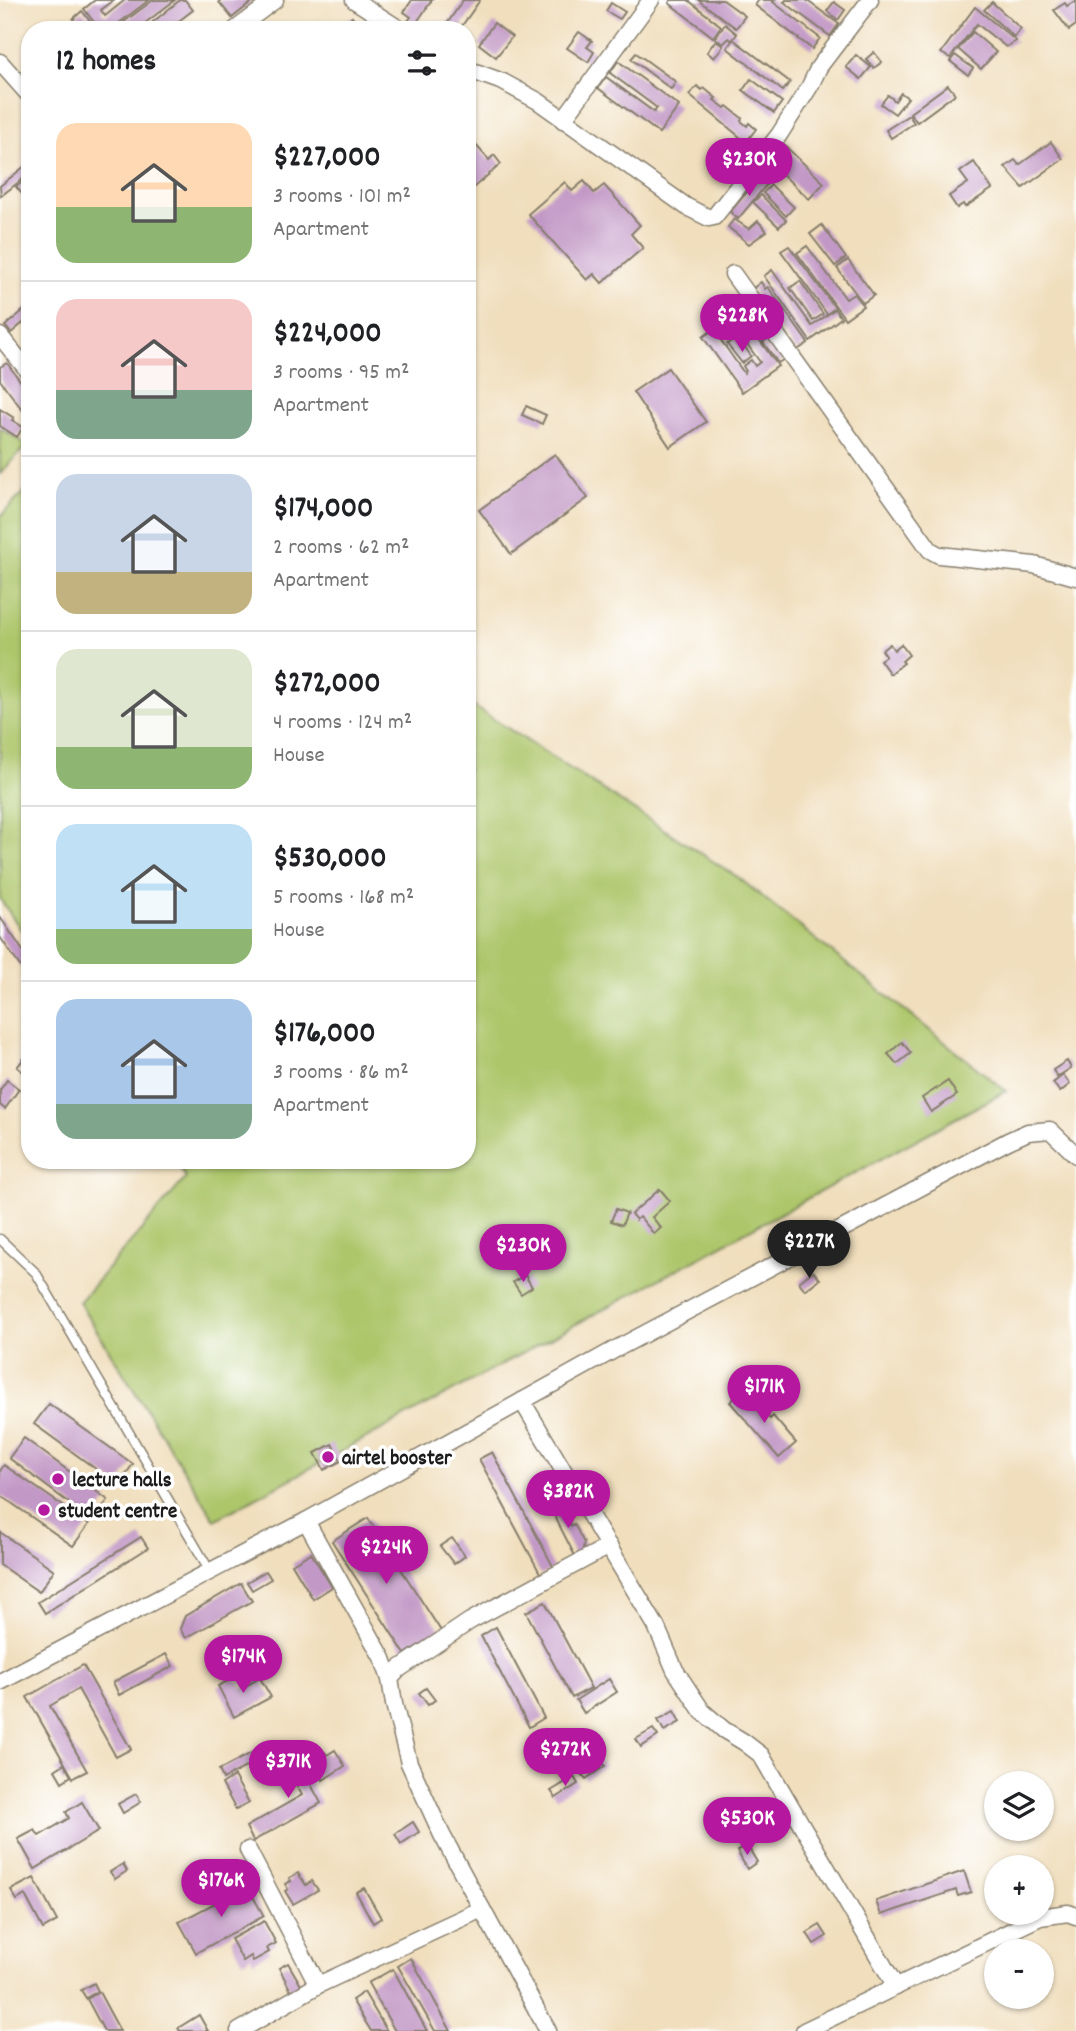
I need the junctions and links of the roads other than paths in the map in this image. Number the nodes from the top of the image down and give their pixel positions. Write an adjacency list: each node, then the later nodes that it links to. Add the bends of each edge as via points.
1 (275, 0): 5 (street)
2 (354, 0): 6 (street)
3 (651, 0): 10 (street)
4 (870, 0): 10 (street, via 819,67 779,135 714,217 687,207)
5 (247, 21)
6 (387, 21)
7 (0, 62): 9 (street)
8 (476, 72): 10 (street, via 538,101)
9 (21, 86)
10 (564, 121)
11 (733, 274): 14 (street, via 930,550 939,555 1034,565)
12 (0, 336): 13 (street)
13 (21, 362)
14 (1076, 577)
15 (1076, 1155): 17 (street, via 1050,1130 1028,1132)
16 (0, 1239): 20 (lane, via 36,1273)
17 (522, 1401): 18 (street); 19 (street)
18 (306, 1521): 20 (street); 21 (street)
19 (609, 1546): 21 (street, via 470,1621); 27 (street, via 702,1711 761,1755)
20 (210, 1571): 22 (street)
21 (390, 1679): 24 (street, via 409,1763)
22 (0, 1682)
23 (248, 1850): 26 (street)
24 (482, 1909): 26 (street); 29 (street)
25 (1076, 1916): 27 (street, via 1040,1917)
26 (318, 1985): 28 (street)
27 (896, 1987): 30 (street)
28 (239, 2031)
29 (548, 2031)
30 (804, 2031)

